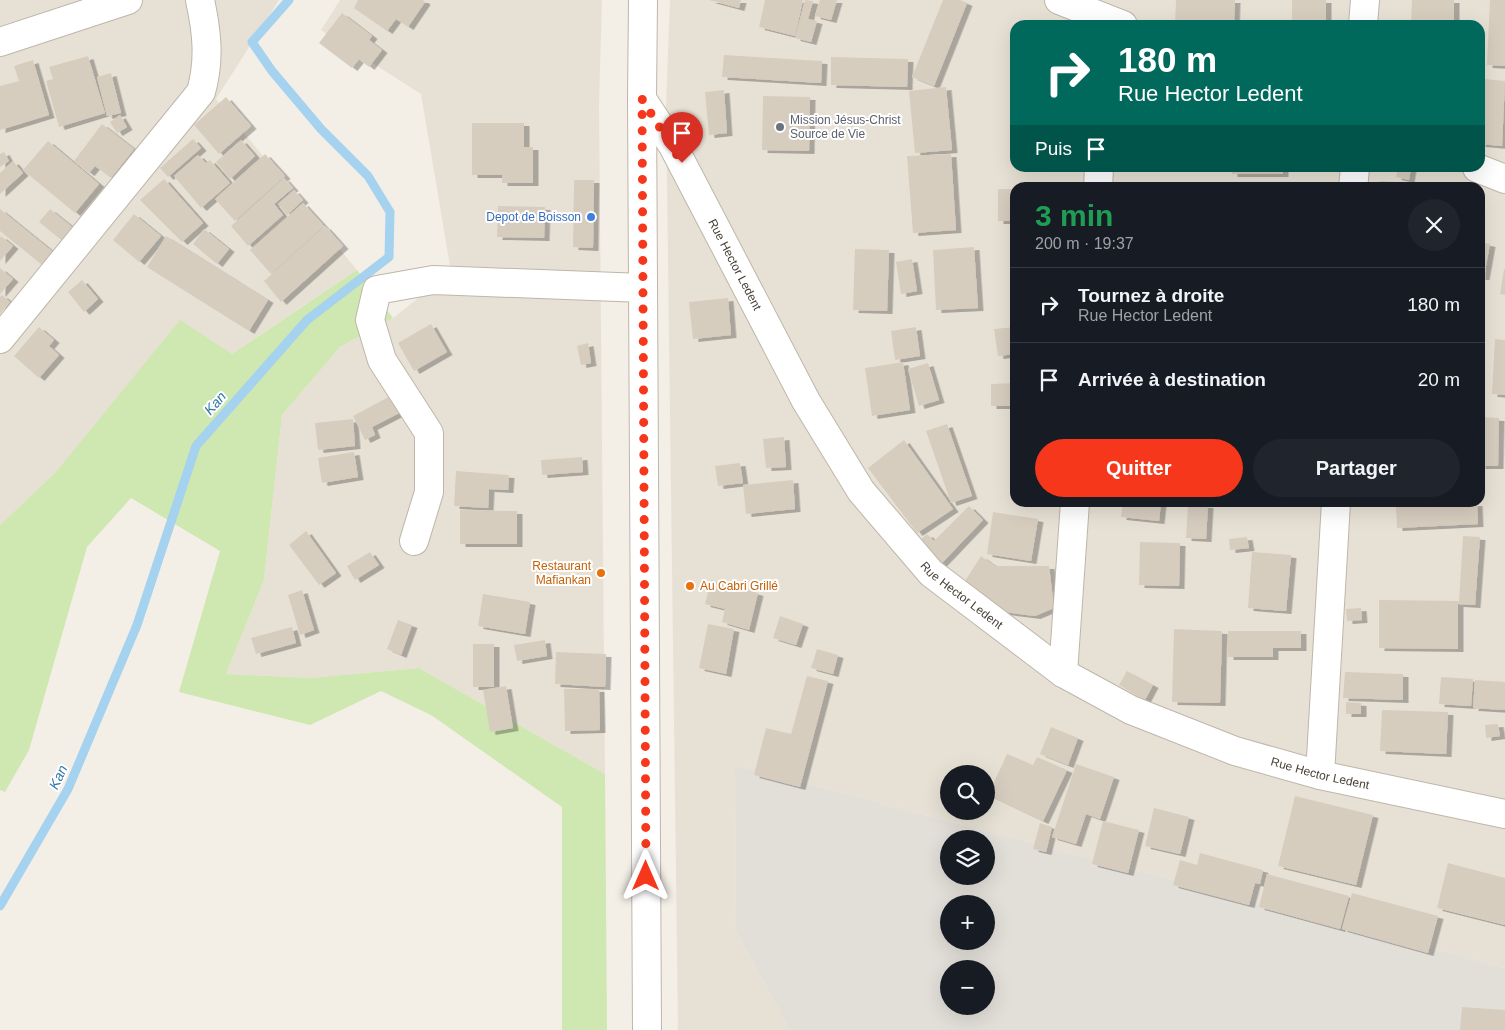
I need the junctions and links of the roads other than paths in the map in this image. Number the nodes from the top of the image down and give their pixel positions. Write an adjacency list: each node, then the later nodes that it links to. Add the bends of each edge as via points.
1 (128, 0): 8 (street)
2 (200, 0): 13 (street, via 208,32 207,71 201,92)
3 (643, 0): 9 (street)
4 (1060, 0): 6 (street)
5 (1364, 0): 7 (street)
6 (1113, 17)
7 (1363, 20)
8 (0, 42)
9 (642, 99): 12 (street); 17 (street, Rue Hector Ledent, via 673,146 806,401 861,491 931,573)
10 (1485, 171): 11 (street)
11 (1505, 179)
12 (643, 288): 16 (street, via 433,280 377,290 370,320 382,360 429,433 429,492); 20 (street)
13 (0, 339)
14 (1075, 507): 17 (street)
15 (1336, 507): 18 (street)
16 (414, 541)
17 (1063, 673): 18 (street, Rue Hector Ledent, via 1140,714 1235,751)
18 (1320, 775): 19 (street, Rue Hector Ledent)
19 (1505, 814)
20 (647, 1030)

